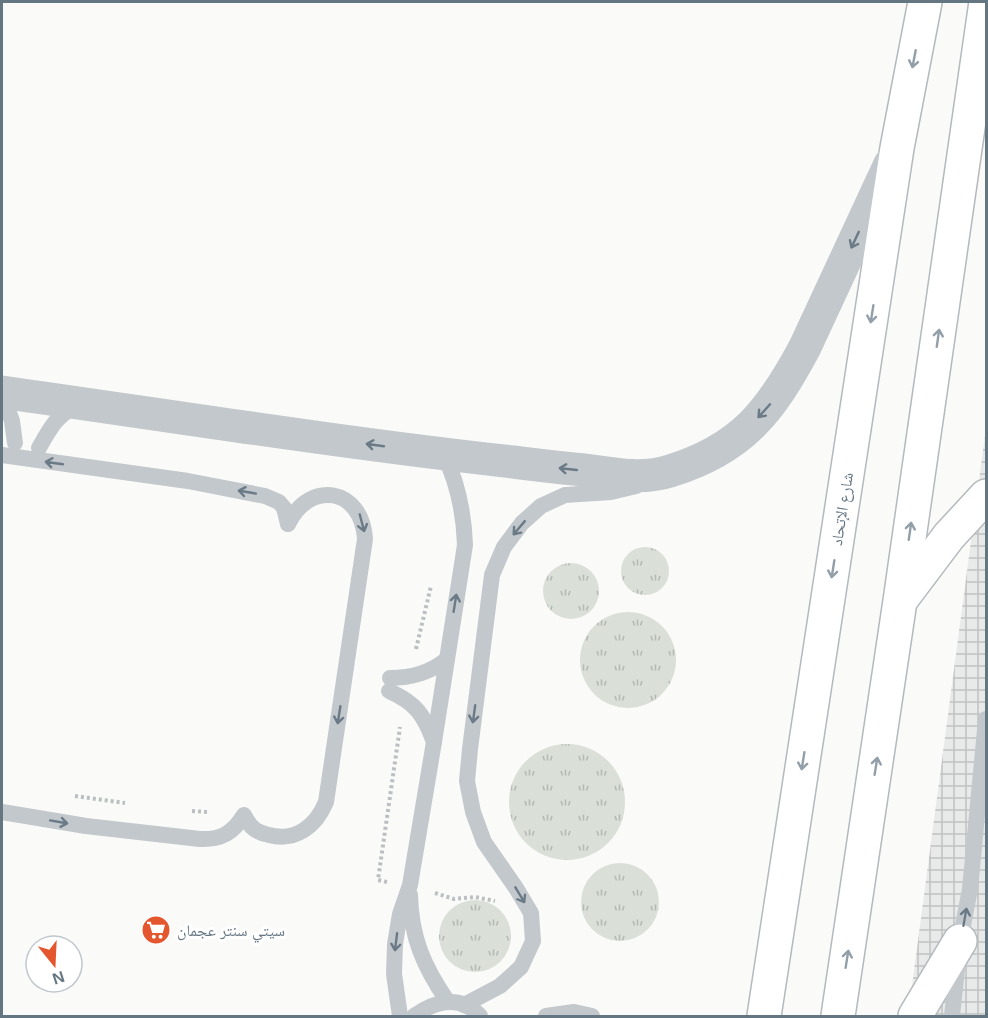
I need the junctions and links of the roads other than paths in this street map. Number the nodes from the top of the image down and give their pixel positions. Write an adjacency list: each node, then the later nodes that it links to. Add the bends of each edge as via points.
1 (925, 2): 4 (highway, شارع الإتحاد, one-way to 4)
2 (986, 2): 3 (highway)
3 (984, 46): 13 (highway, one-way to 3)
4 (897, 148): 11 (street, one-way to 11, via 805,347 770,405 742,436 707,459); 28 (highway, شارع الإتحاد, one-way to 28)
5 (2, 392): 6 (street); 7 (lane)
6 (88, 404): 8 (lane, via 62,414); 9 (street, one-way to 6)
7 (15, 443)
8 (39, 448)
9 (444, 454): 11 (street, one-way to 9, via 627,476); 14 (lane, one-way to 9, via 465,545 460,498)
10 (2, 455): 17 (lane, one-way to 10, via 213,840 226,835 244,815 253,828 277,837 290,837 313,824 326,802 365,539 360,513 340,497 327,495 303,503 288,524 284,508 265,496)
11 (667, 472): 22 (lane, one-way to 22, via 630,488 565,495 541,506 504,547 492,574 467,781 472,812 484,842 531,913 533,941 522,967 500,986)
12 (987, 496): 13 (highway, via 949,536)
13 (900, 601): 29 (highway, one-way to 13)
14 (446, 660): 16 (lane); 16 (lane, via 423,674 390,685 413,705)
15 (987, 719): 20 (lane)
16 (434, 742): 18 (lane)
17 (2, 812)
18 (410, 885): 22 (lane, via 418,947 430,975); 23 (lane, one-way to 23, via 395,944 394,974)
19 (987, 886): 20 (lane)
20 (970, 890): 21 (lane, one-way to 20)
21 (960, 941): 30 (highway); 31 (lane)
22 (456, 1003): 24 (lane, via 429,1006); 25 (lane)
23 (400, 1017)
24 (414, 1017)
25 (480, 1017)
26 (546, 1017): 27 (lane, via 574,1012)
27 (592, 1017)
28 (764, 1017)
29 (838, 1017)
30 (915, 1017)
31 (952, 1017)

